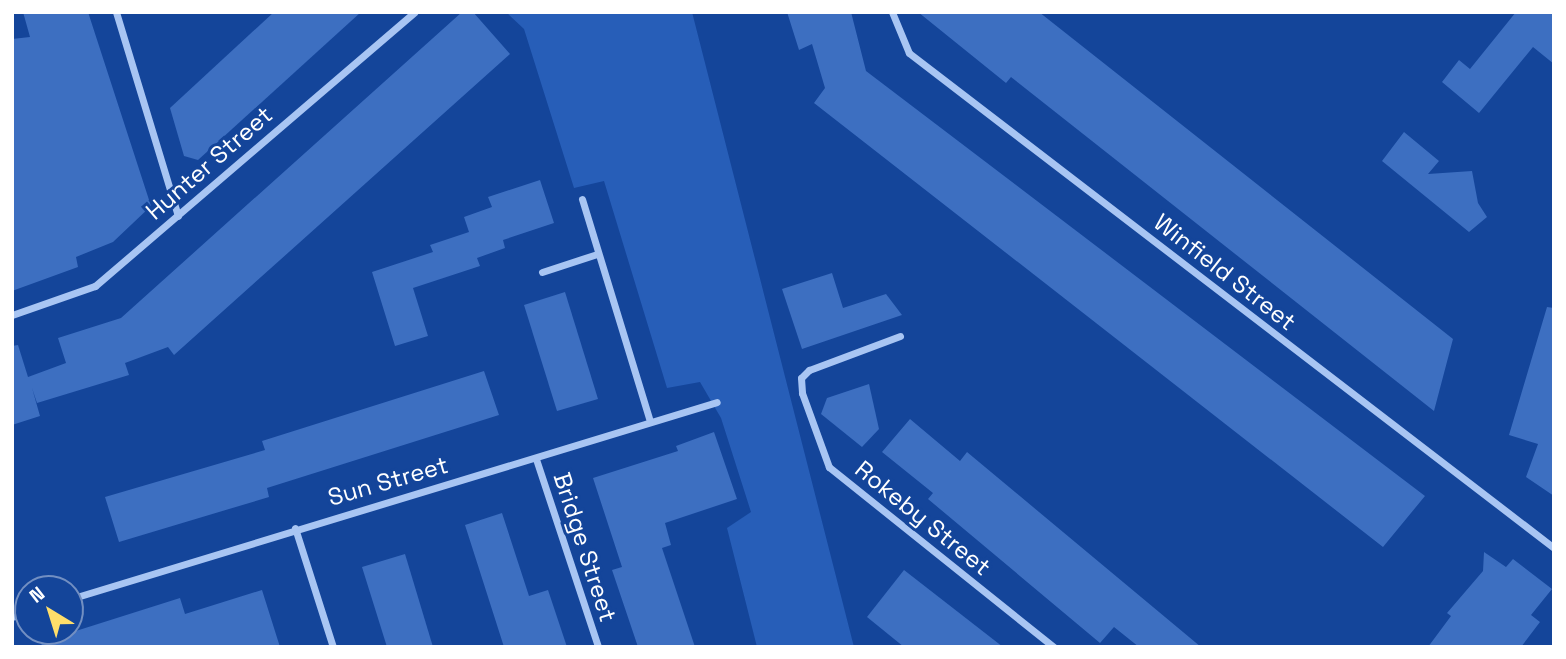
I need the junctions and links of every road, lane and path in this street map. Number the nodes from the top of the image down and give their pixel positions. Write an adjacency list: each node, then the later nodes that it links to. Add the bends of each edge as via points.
1 (116, 12): 5 (street)
2 (415, 12): 5 (street, Hunter Street)
3 (892, 12): 14 (street, Winfield Street, via 909,53)
4 (582, 200): 6 (street)
5 (178, 216): 8 (street, Hunter Street, via 95,286)
6 (597, 254): 7 (street); 11 (street)
7 (542, 272)
8 (12, 315)
9 (901, 336): 16 (street, Rokeby Street, via 809,370 801,378 802,393 829,467)
10 (717, 402): 11 (street, Sun Street)
11 (650, 422): 12 (street, Sun Street)
12 (536, 459): 13 (street, Sun Street); 18 (street, Bridge Street)
13 (295, 528): 15 (street, Sun Street); 17 (street)
14 (1554, 548)
15 (84, 595)
16 (1052, 646)
17 (333, 647)
18 (598, 647)

